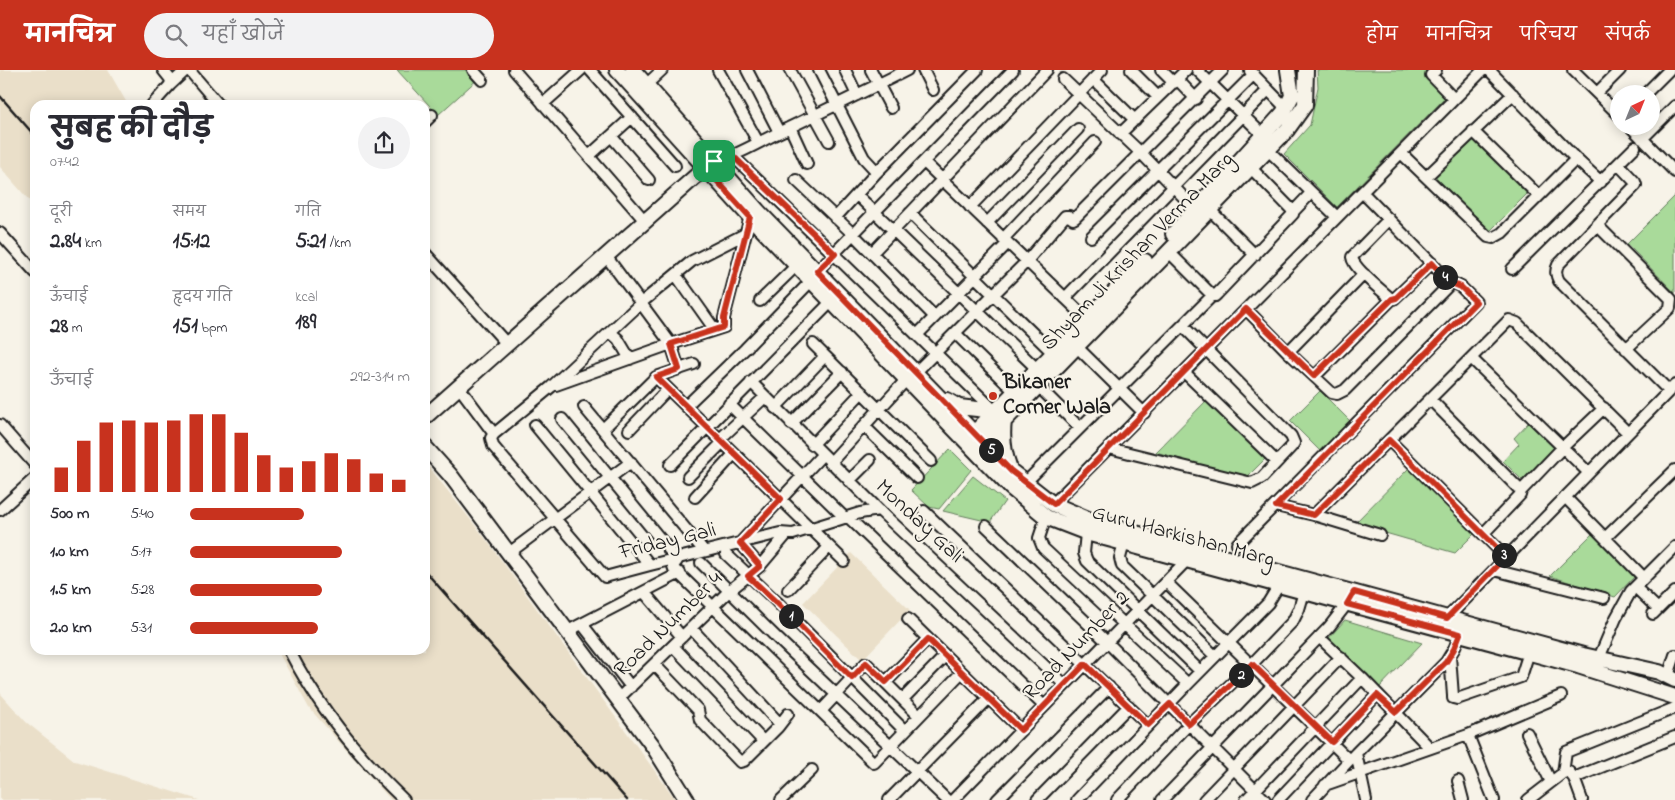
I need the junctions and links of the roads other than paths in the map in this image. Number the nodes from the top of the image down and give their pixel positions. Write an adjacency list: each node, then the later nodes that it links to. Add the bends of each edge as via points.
1 (163, 70): 41 (street, via 171,80)
2 (187, 70): 41 (street); 55 (street)
3 (473, 70): 38 (street)
4 (514, 70): 57 (street)
5 (581, 70): 57 (street)
6 (590, 70): 65 (street)
7 (617, 70): 87 (main road, Guru Harkishan Marg)
8 (634, 70): 42 (main road, Guru Harkishan Marg)
9 (662, 70): 42 (street)
10 (718, 70): 77 (street)
11 (747, 70): 70 (street)
12 (790, 70): 64 (street)
13 (819, 70): 58 (street)
14 (844, 70): 50 (street)
15 (871, 70): 43 (street)
16 (923, 70): 45 (street)
17 (977, 70): 93 (street)
18 (1013, 70): 86 (street)
19 (1047, 70): 98 (street)
20 (1102, 70): 37 (street)
21 (1131, 70): 51 (street)
22 (1161, 70): 39 (street)
23 (1186, 70): 39 (street)
24 (1197, 70): 40 (street)
25 (1223, 70): 40 (street)
26 (1288, 70): 62 (main road, Shyam Ji Krishan Verma Marg, via 1292,96)
27 (1306, 70): 80 (main road, Shyam Ji Krishan Verma Marg, via 1304,106)
28 (1436, 70): 53 (street, via 1431,75)
29 (1483, 70): 53 (street)
30 (1489, 70): 49 (street)
31 (1573, 70): 47 (street)
32 (1620, 70): 47 (street)
33 (1669, 70): 44 (street)
34 (900, 72): 43 (street)
35 (1251, 72): 46 (street); 56 (street)
36 (1062, 79): 48 (street)
37 (1093, 79): 48 (street); 66 (street)
38 (482, 80)
39 (1175, 81): 51 (street); 52 (street)
40 (1211, 84): 52 (street); 56 (street)
41 (170, 85): 54 (street)
42 (646, 85): 87 (main road, Guru Harkishan Marg)
43 (879, 85): 50 (street); 61 (street)
44 (1654, 85)
45 (933, 90)
46 (1268, 90): 62 (street); 63 (street)
47 (1597, 93): 60 (street)
48 (1078, 94): 71 (street); 105 (street)
49 (1513, 94): 69 (street); 85 (street)
50 (858, 95): 58 (street)
51 (1158, 97): 66 (street)
52 (1196, 99): 81 (street)
53 (1454, 99): 82 (street)
54 (156, 100)
55 (214, 100)
56 (1228, 100): 63 (street); 92 (street)
57 (543, 104): 83 (street)
58 (837, 106): 64 (street); 93 (street, via 864,158)
59 (1675, 106): 75 (street)
60 (1610, 107)
61 (891, 108)
62 (1286, 108): 72 (main road, Shyam Ji Krishan Verma Marg)
63 (1243, 115): 72 (street); 100 (street)
64 (814, 116): 67 (street); 76 (street)
65 (632, 118): 74 (street); 90 (street)
66 (1135, 120): 71 (street)
67 (790, 126): 70 (street); 88 (street)
68 (1078, 129): 115 (street)
69 (1473, 131): 95 (street); 104 (street)
70 (779, 132): 77 (street)
71 (1120, 134): 81 (street)
72 (1263, 135): 106 (main road, Shyam Ji Krishan Verma Marg)
73 (1638, 135): 75 (street)
74 (611, 136): 83 (street); 96 (street)
75 (1642, 139): 94 (street)
76 (829, 141)
77 (758, 142): 84 (street)
78 (1095, 142): 122 (street)
79 (1635, 147): 89 (street)
80 (1268, 149): 91 (main road, Shyam Ji Krishan Verma Marg); 102 (street)
81 (1141, 153): 92 (street); 129 (street, via 1075,218 1066,216)
82 (1401, 153): 95 (street); 101 (street)
83 (589, 156): 114 (street)
84 (733, 156): 87 (street); 125 (street)
85 (1576, 159): 99 (street); 104 (street)
86 (924, 162): 98 (street); 107 (street)
87 (708, 163): 110 (main road, Guru Harkishan Marg); 114 (main road); 136 (main road, Guru Harkishan Marg, via 758,211)
88 (807, 164)
89 (1618, 164): 99 (street); 116 (street, via 1636,185)
90 (674, 166)
91 (1250, 167): 106 (main road, Shyam Ji Krishan Verma Marg); 108 (street)
92 (1157, 170): 100 (street); 121 (street)
93 (877, 172): 103 (street)
94 (1675, 172)
95 (1426, 176): 104 (street, via 1493,238)
96 (649, 180)
97 (796, 180): 112 (street)
98 (943, 180): 105 (street); 109 (street)
99 (1600, 182): 133 (street)
100 (1173, 187): 106 (street); 142 (street)
101 (1362, 192): 111 (street); 113 (street)
102 (1312, 193): 108 (street); 111 (street)
103 (857, 195): 107 (street); 112 (street)
104 (1539, 196)
105 (970, 207): 115 (street)
106 (1202, 209): 123 (main road, Shyam Ji Krishan Verma Marg); 126 (street); 150 (main road, Shyam Ji Krishan Verma Marg)
107 (876, 212): 117 (street); 120 (street)
108 (1293, 212): 126 (street)
109 (910, 213): 117 (street); 137 (street)
110 (750, 217): 119 (street); 132 (main road, Guru Harkishan Marg)
111 (1338, 217): 147 (street)
112 (835, 218): 120 (street)
113 (1389, 219): 130 (street); 134 (street, via 1352,257)
114 (645, 221): 127 (main road)
115 (987, 223): 122 (street)
116 (1597, 225): 160 (street, via 1558,265 1556,275); 160 (street, via 1671,299 1670,308)
117 (894, 229): 124 (street); 139 (street)
118 (0, 233): 131 (street)
119 (745, 234): 135 (street, via 692,261); 152 (street, via 724,327)
120 (854, 235): 124 (street); 125 (street)
121 (1091, 236)
122 (1006, 241): 129 (street); 137 (street)
123 (1168, 252): 141 (street); 159 (main road, Shyam Ji Krishan Verma Marg)
124 (872, 253): 149 (street)
125 (835, 254): 136 (street); 155 (street)
126 (1255, 255): 141 (street)
127 (606, 256): 146 (street); 156 (main road)
128 (430, 259): 156 (street)
129 (1027, 261): 140 (street); 142 (street)
130 (1432, 263): 138 (street); 143 (street)
131 (30, 266)
132 (796, 266): 136 (main road, Guru Harkishan Marg); 144 (street)
133 (1512, 269)
134 (1364, 274): 143 (street); 163 (street)
135 (676, 275): 146 (street); 152 (street)
136 (814, 276): 145 (main road, Guru Harkishan Marg); 173 (main road, Guru Harkishan Marg); 189 (street, via 745,350)
137 (976, 276): 139 (street); 140 (street)
138 (1449, 282): 174 (street, via 1341,393 1332,393); 241 (street, via 1461,287 1476,302)
139 (958, 294): 148 (street); 149 (street)
140 (994, 294): 148 (street); 164 (street)
141 (1213, 295): 151 (street)
142 (1065, 298): 150 (street)
143 (1392, 299): 174 (street)
144 (760, 301)
145 (831, 302): 173 (main road, Guru Harkishan Marg); 176 (street)
146 (641, 303): 153 (street); 157 (street)
147 (1246, 309): 161 (street); 163 (street)
148 (976, 312): 154 (street); 170 (street)
149 (935, 317): 155 (street)
150 (1087, 319): 164 (main road, Shyam Ji Krishan Verma Marg)
151 (1183, 326): 161 (street); 182 (street)
152 (714, 330): 157 (street)
153 (610, 332): 167 (street); 179 (street)
154 (955, 333): 162 (street); 184 (street)
155 (917, 335): 162 (street)
156 (507, 344): 178 (main road)
157 (671, 344): 167 (street); 169 (street)
158 (813, 344): 165 (street)
159 (1076, 346): 177 (main road, Shyam Ji Krishan Verma Marg); 182 (street)
160 (1626, 349): 180 (street)
161 (1206, 350): 172 (street); 222 (street, via 1293,438 1292,446)
162 (935, 352): 173 (street); 196 (street)
163 (1288, 352): 174 (street)
164 (1053, 353): 170 (main road, Shyam Ji Krishan Verma Marg)
165 (825, 356): 171 (street); 191 (street)
166 (1471, 358): 187 (street); 192 (street, via 1506,322 1513,320); 213 (street)
167 (630, 359): 179 (street)
168 (694, 364): 169 (street)
169 (679, 369): 175 (street)
170 (1037, 370): 184 (main road, Shyam Ji Krishan Verma Marg)
171 (842, 372): 183 (street); 200 (street)
172 (1184, 372): 195 (street); 222 (street)
173 (911, 376): 185 (main road, Guru Harkishan Marg); 193 (street); 211 (main road, Guru Harkishan Marg)
174 (1314, 376)
175 (656, 377): 181 (street); 205 (street)
176 (751, 382): 186 (street, Monday Gali); 188 (street)
177 (1038, 386): 196 (main road, Shyam Ji Krishan Verma Marg); 204 (street)
178 (459, 387): 194 (main road); 208 (street)
179 (550, 387): 208 (street)
180 (1672, 388): 207 (street)
181 (668, 389): 189 (street); 206 (street)
182 (1120, 389): 195 (street); 204 (street)
183 (862, 392): 193 (street); 212 (street)
184 (1015, 392): 196 (main road, Shyam Ji Krishan Verma Marg)
185 (937, 395): 196 (main road, via 959,407); 211 (main road, Guru Harkishan Marg)
186 (764, 397): 191 (street, Monday Gali); 197 (street)
187 (1430, 399): 209 (street); 235 (street)
188 (729, 404): 197 (street); 203 (street)
189 (686, 406): 203 (street)
190 (584, 407): 205 (street)
191 (775, 408): 200 (street, Monday Gali)
192 (1604, 408): 207 (street); 213 (street)
193 (879, 409): 202 (street); 220 (street)
194 (430, 413)
195 (1144, 413): 214 (street)
196 (1000, 416): 211 (main road, Shyam Ji Krishan Verma Marg); 226 (main road, via 1004,453)
197 (742, 418): 210 (street); 228 (street)
198 (562, 419): 229 (street)
199 (0, 424): 218 (street)
200 (791, 424): 212 (street, Monday Gali)
201 (535, 425): 236 (street)
202 (864, 426): 223 (street); 231 (street)
203 (707, 427): 210 (street); 224 (street)
204 (1080, 428): 234 (street)
205 (603, 429): 221 (street)
206 (630, 430)
207 (1628, 432): 227 (street)
208 (494, 434): 248 (street, via 493,446)
209 (1389, 440): 245 (street); 253 (street)
210 (721, 441): 216 (street); 230 (street)
211 (974, 442): 226 (main road, Guru Harkishan Marg); 247 (main road, Guru Harkishan Marg, via 1014,491)
212 (812, 444): 217 (street, Monday Gali)
213 (1563, 447): 227 (street); 235 (street)
214 (1109, 448): 222 (street, via 1252,483 1262,478); 240 (street)
215 (430, 453): 262 (main road)
216 (734, 454): 237 (street); 239 (street)
217 (822, 455): 223 (street, Monday Gali); 228 (street)
218 (30, 459)
219 (870, 460): 232 (street)
220 (932, 461)
221 (631, 462): 229 (street); 261 (street)
222 (1277, 462)
223 (830, 463): 232 (street, Monday Gali)
224 (670, 465)
225 (1675, 470): 255 (street)
226 (1011, 471): 234 (main road, Guru Harkishan Marg)
227 (1589, 473): 238 (street)
228 (802, 476): 239 (street); 246 (street)
229 (610, 477): 236 (street); 265 (street)
230 (688, 477)
231 (917, 478)
232 (849, 481): 243 (street, Monday Gali)
233 (30, 483): 242 (street)
234 (1025, 483): 240 (main road, Guru Harkishan Marg)
235 (1521, 491): 253 (street)
236 (590, 493): 248 (street); 269 (street)
237 (695, 497)
238 (1565, 497): 255 (street); 264 (street)
239 (781, 499): 250 (street); 256 (street)
240 (1054, 504): 284 (main road, Guru Harkishan Marg, via 1095,522)
241 (1276, 506): 245 (street); 258 (street)
242 (0, 510)
243 (878, 510): 246 (street, Friday Gali); 320 (street, Monday Gali)
244 (924, 512): 310 (street)
245 (1314, 515): 254 (street)
246 (847, 517): 250 (street, Friday Gali); 331 (street)
247 (1046, 518): 251 (main road, Guru Harkishan Marg); 291 (street, via 1040,543)
248 (556, 519): 262 (street); 269 (street, Friday Gali, via 605,578)
249 (986, 526): 298 (street)
250 (810, 528): 252 (street, Friday Gali); 260 (street)
251 (1086, 533): 257 (main road, Guru Harkishan Marg); 287 (street, via 1084,553 1087,561)
252 (787, 534): 256 (street, Friday Gali); 270 (street, Road Number 4)
253 (1483, 534): 264 (street)
254 (1380, 535)
255 (1605, 538): 274 (street)
256 (740, 543): 261 (street, Friday Gali); 270 (street)
257 (1124, 543): 266 (main road, Guru Harkishan Marg); 283 (street, via 1120,563)
258 (1237, 544)
259 (1675, 546): 274 (street)
260 (830, 547): 267 (street); 279 (street)
261 (704, 551): 265 (street, Friday Gali)
262 (509, 554): 293 (main road)
263 (726, 554): 273 (street)
264 (1506, 557): 271 (street)
265 (676, 558): 269 (street, Friday Gali); 272 (street, via 673,567)
266 (1187, 560): 275 (street, Road Number 2); 276 (main road, Guru Harkishan Marg)
267 (844, 561)
268 (701, 563): 278 (street)
269 (650, 565)
270 (760, 566): 273 (street, Road Number 4)
271 (1494, 570): 285 (street); 288 (street)
272 (680, 574): 280 (street); 286 (street)
273 (748, 576): 278 (street, Road Number 4); 314 (street)
274 (1644, 578): 277 (street)
275 (1166, 582): 283 (street, Road Number 2); 299 (street)
276 (1279, 585): 281 (main road, Guru Harkishan Marg); 299 (street, via 1268,603)
277 (1635, 587): 282 (street, via 1655,612); 308 (street, via 1616,618)
278 (729, 590): 286 (street, Road Number 4); 323 (street)
279 (788, 590)
280 (644, 592): 290 (street); 295 (street)
281 (1304, 592): 284 (main road, Guru Harkishan Marg); 311 (street, via 1297,615)
282 (1675, 592)
283 (1152, 596): 287 (street, Road Number 2); 305 (street)
284 (1351, 598): 288 (main road, Guru Harkishan Marg); 294 (main road, Guru Harkishan Marg); 296 (street)
285 (1604, 598)
286 (713, 607): 292 (street, Road Number 4); 334 (street)
287 (1138, 610): 291 (street, Road Number 2); 312 (street)
288 (1447, 618): 308 (main road, Guru Harkishan Marg)
289 (908, 619): 297 (street)
290 (582, 624): 293 (street); 321 (street)
291 (1124, 624): 298 (street, Road Number 2); 318 (street)
292 (691, 628): 295 (street, Road Number 4); 338 (street)
293 (568, 631): 327 (main road)
294 (1460, 634): 301 (main road, Guru Harkishan Marg); 306 (street)
295 (682, 637): 300 (street, Road Number 4)
296 (1319, 637): 307 (street); 319 (street)
297 (928, 639): 304 (street); 317 (street)
298 (1107, 642): 310 (street, Road Number 2); 330 (street)
299 (1229, 642): 305 (street); 311 (street)
300 (673, 646): 309 (street, Road Number 4); 347 (street)
301 (1528, 652): 306 (street, via 1521,677 1457,699 1453,698); 329 (main road, Guru Harkishan Marg, via 1587,668)
302 (291, 655): 363 (street, via 302,677 342,734)
303 (1675, 655): 316 (street)
304 (945, 656): 313 (street); 328 (street)
305 (1215, 656): 312 (street)
306 (1450, 656): 335 (street)
307 (1341, 657): 315 (street); 333 (street)
308 (1599, 658): 316 (main road, Guru Harkishan Marg, via 1659,672)
309 (654, 664): 321 (street, Road Number 4); 347 (street, via 698,710 700,720 740,762)
310 (1085, 664): 320 (street, Road Number 2); 322 (street)
311 (1252, 664): 319 (street); 339 (street)
312 (1200, 671): 318 (street)
313 (962, 672): 326 (street); 337 (street)
314 (852, 678): 317 (street, via 866,663); 323 (street); 343 (street)
315 (1362, 678): 324 (street); 341 (street)
316 (1671, 678)
317 (886, 682): 328 (street)
318 (1188, 684): 330 (street)
319 (1272, 684): 333 (street); 350 (street)
320 (1065, 685): 331 (street, Road Number 2)
321 (631, 687): 327 (street, Road Number 4)
322 (1109, 687): 332 (street); 369 (street)
323 (837, 694): 334 (street); 349 (street)
324 (1377, 695): 335 (street); 348 (street)
325 (1561, 696): 345 (street)
326 (988, 698): 342 (street); 355 (street)
327 (618, 699): 364 (main road)
328 (903, 699): 337 (street)
329 (1675, 702): 357 (street, via 1566,752)
330 (1170, 704): 339 (street); 340 (street)
331 (1044, 706): 342 (street, Road Number 2)
332 (1129, 706): 340 (street); 370 (street)
333 (1294, 706): 341 (street); 353 (street)
334 (820, 711): 349 (street, via 874,764)
335 (1396, 712): 351 (street); 352 (street)
336 (788, 714): 338 (street)
337 (920, 716): 343 (street)
338 (779, 723): 347 (street)
339 (1189, 724): 350 (street); 372 (street)
340 (1148, 725): 371 (street)
341 (1316, 726): 348 (street); 362 (street)
342 (1021, 730): 368 (street, Road Number 2)
343 (905, 731): 349 (street)
344 (1527, 733): 360 (street)
345 (1468, 734): 351 (street); 381 (street)
346 (1675, 737): 358 (street)
347 (764, 741)
348 (1332, 742): 352 (street); 377 (street)
349 (891, 746): 355 (street)
350 (1212, 747): 353 (street); 373 (street)
351 (1430, 748): 356 (street)
352 (1352, 756): 356 (street); 361 (street)
353 (1234, 769): 362 (street); 374 (street)
354 (812, 770): 365 (street)
355 (917, 771): 366 (street); 367 (street)
356 (1360, 773): 361 (street); 379 (street)
357 (1563, 773): 358 (street, via 1569,772); 360 (street)
358 (1574, 778): 383 (street)
359 (1458, 781): 380 (street)
360 (1550, 782): 382 (street)
361 (1325, 785): 378 (street)
362 (1255, 791): 375 (street); 376 (street)
363 (404, 800)
364 (688, 800)
365 (781, 800)
366 (889, 800)
367 (947, 800)
368 (953, 800)
369 (997, 800)
370 (1037, 800)
371 (1077, 800)
372 (1117, 800)
373 (1162, 800)
374 (1204, 800)
375 (1246, 800)
376 (1265, 800)
377 (1278, 800)
378 (1312, 800)
379 (1366, 800)
380 (1463, 800)
381 (1494, 800)
382 (1528, 800)
383 (1582, 800)

